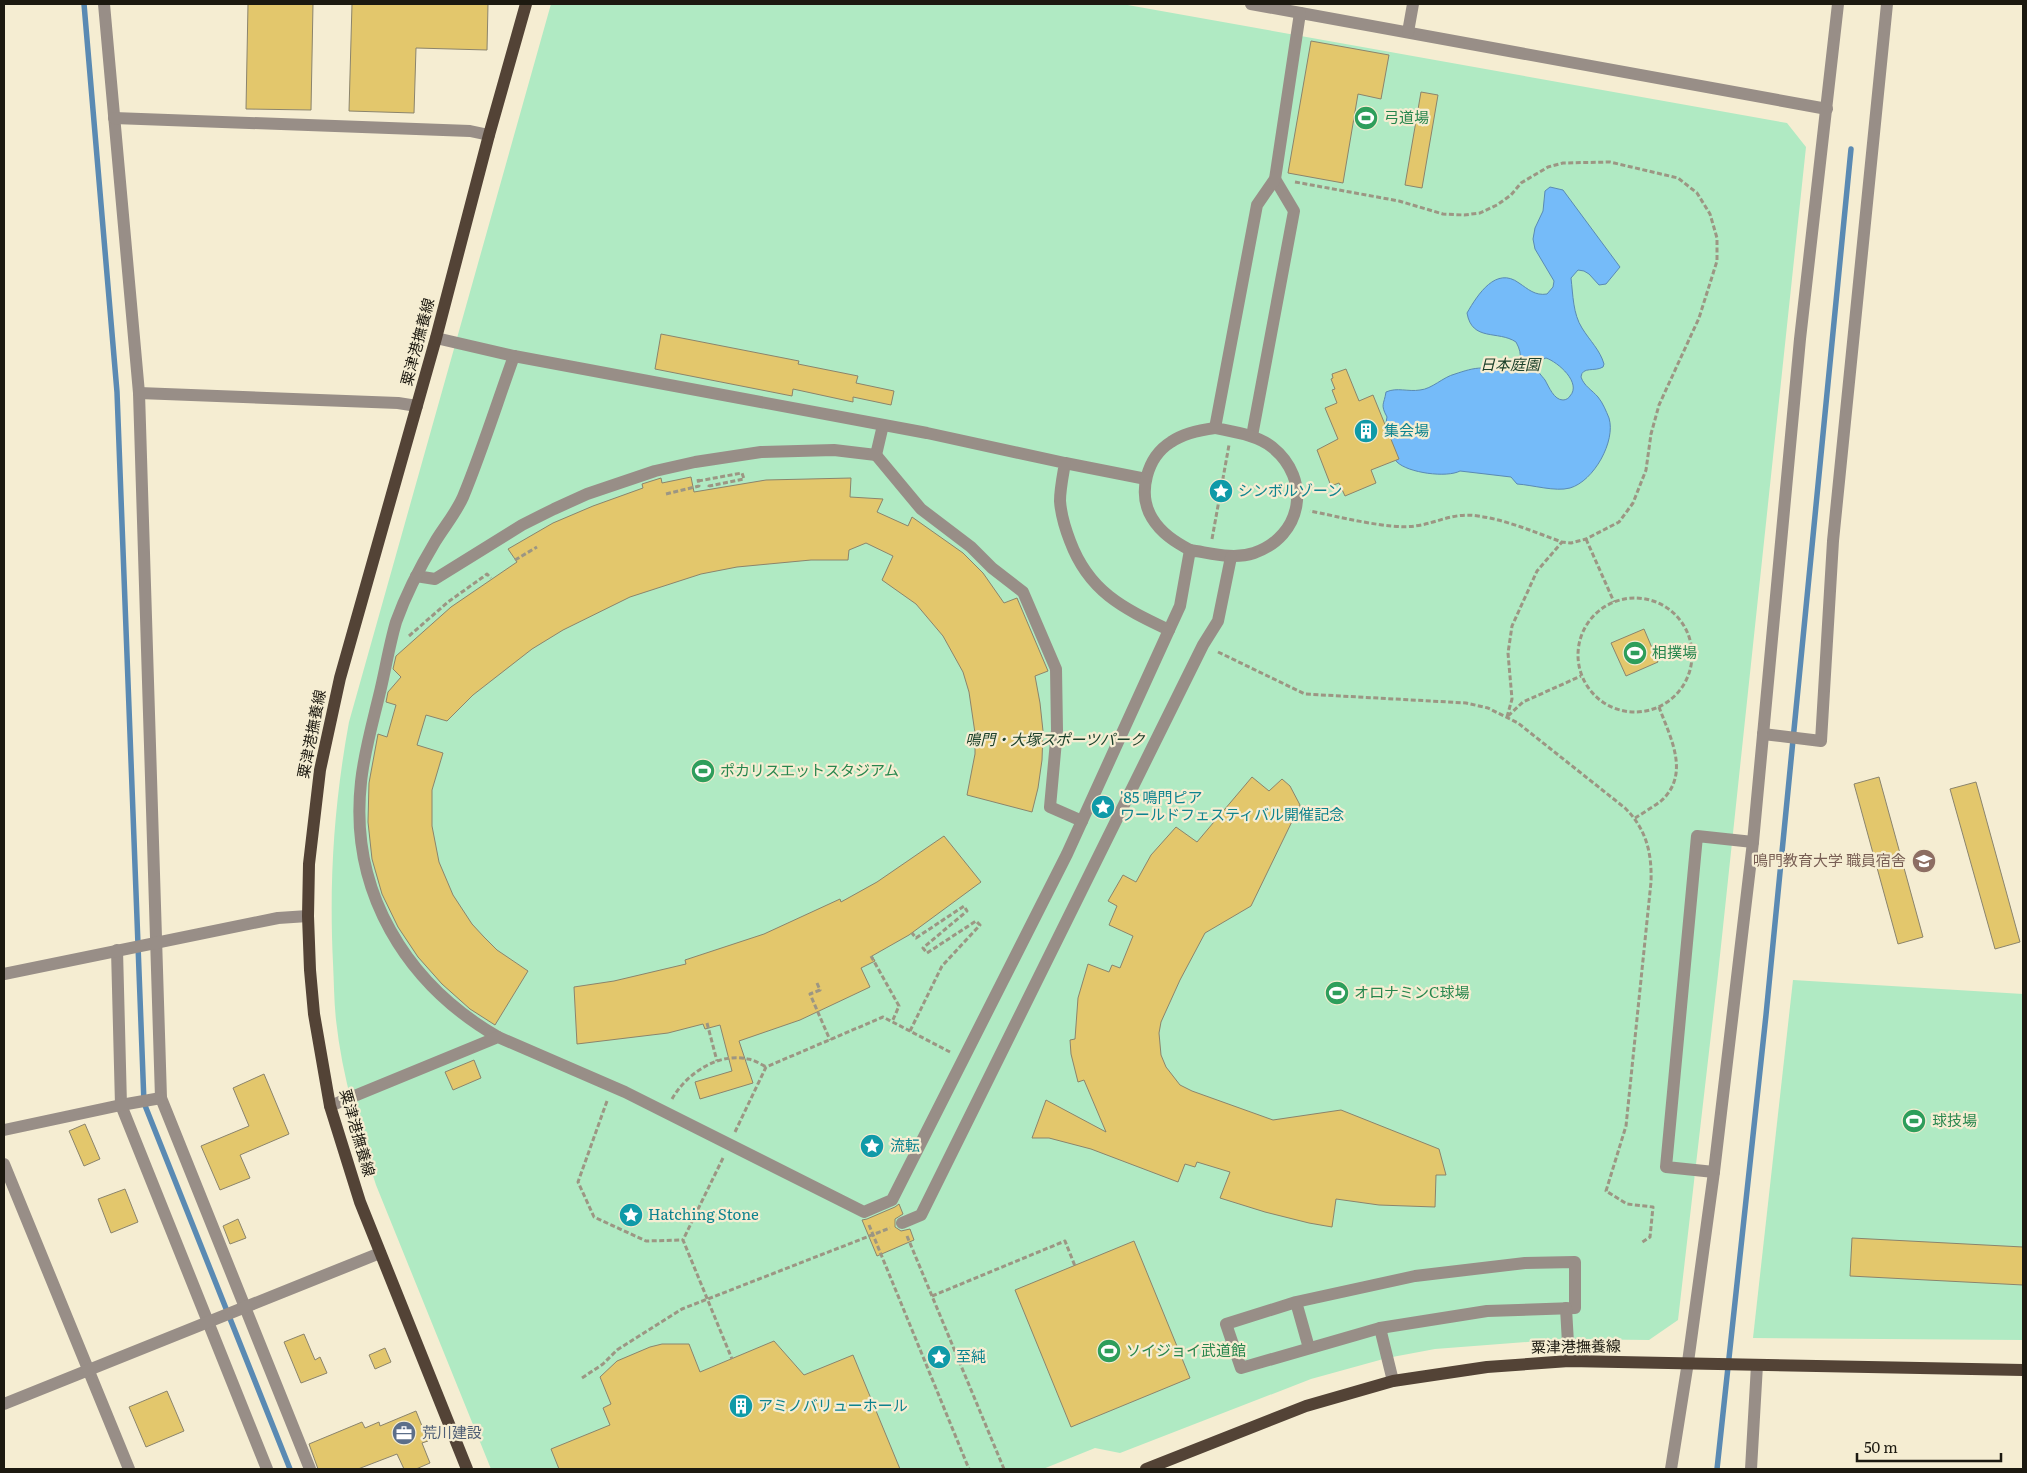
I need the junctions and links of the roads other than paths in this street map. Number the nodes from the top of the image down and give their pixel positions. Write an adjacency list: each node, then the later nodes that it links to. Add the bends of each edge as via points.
1 (104, 4): 10 (street)
2 (526, 4): 11 (main road, 粟津港撫養線)
3 (1251, 4): 7 (street)
4 (1413, 4): 8 (street)
5 (1838, 4): 9 (street)
6 (1887, 4): 27 (street, via 1833,541 1821,741)
7 (1300, 12): 8 (street); 12 (street)
8 (1408, 32): 9 (street)
9 (1827, 109): 27 (street, via 1800,338)
10 (114, 118): 11 (street, via 470,131); 15 (street)
11 (489, 135): 13 (main road, 粟津港撫養線)
12 (1275, 179): 18 (street, via 1257,205); 19 (street, via 1294,211)
13 (436, 338): 14 (street); 16 (main road, 粟津港撫養線)
14 (514, 356): 17 (street); 25 (street, via 462,498)
15 (139, 393): 16 (street); 31 (street)
16 (417, 406): 30 (main road, 粟津港撫養線, via 340,678 320,770 309,864)
17 (884, 425): 20 (street); 21 (street)
18 (1215, 428): 19 (street); 22 (street, via 1186,434 1170,442 1158,452)
19 (1252, 436): 24 (street, via 1271,446 1284,458 1293,473 1298,492 1296,509 1282,536 1270,545 1254,553)
20 (876, 456): 25 (street, via 834,450 761,452 655,471 612,484 554,509 435,579); 28 (street, via 921,509 971,546 992,568 1023,592 1056,669 1056,730 1050,808)
21 (1065, 463): 22 (street); 26 (street, via 1060,500 1062,522 1077,561 1104,594)
22 (1146, 479): 23 (street, via 1146,501 1152,517 1165,534)
23 (1190, 550): 24 (street); 26 (street, via 1180,606)
24 (1231, 556): 41 (street, via 1218,621 1203,645 921,1215)
25 (416, 576): 34 (street, via 396,622 364,758 359,808 364,859 390,930 418,972 453,1008)
26 (1169, 630): 28 (street)
27 (1763, 734): 29 (street)
28 (1082, 821): 34 (street, via 892,1200 864,1212 612,1087)
29 (1753, 842): 40 (street); 40 (street, via 1697,836 1666,1167)
30 (308, 916): 31 (street, via 278,918); 37 (main road, 粟津港撫養線, via 314,1014)
31 (153, 943): 32 (street); 35 (street)
32 (119, 950): 33 (street); 36 (street)
33 (4, 974)
34 (498, 1037): 37 (street)
35 (158, 1099): 36 (street); 44 (street)
36 (124, 1104): 38 (street); 46 (street)
37 (330, 1106): 42 (main road, 粟津港撫養線, via 360,1202)
38 (4, 1130)
39 (4, 1164): 52 (street)
40 (1714, 1172): 50 (street)
41 (902, 1223)
42 (380, 1253): 44 (street); 59 (main road, 粟津港撫養線)
43 (1296, 1302): 45 (street, via 1415,1276 1525,1263 1575,1262 1575,1308); 48 (street); 48 (street, via 1226,1324 1241,1368)
44 (243, 1308): 46 (street); 58 (street)
45 (1566, 1308): 47 (street, via 1487,1311); 49 (street)
46 (210, 1321): 52 (street); 57 (street)
47 (1380, 1328): 48 (street); 54 (street)
48 (1309, 1348)
49 (1569, 1360): 50 (main road, 粟津港撫養線); 54 (main road, 粟津港撫養線, via 1487,1366)
50 (1688, 1362): 51 (main road, 粟津港撫養線); 61 (street)
51 (1753, 1364): 53 (main road, 粟津港撫養線); 62 (street)
52 (89, 1370): 55 (street); 56 (street)
53 (2023, 1370)
54 (1393, 1381): 60 (main road, 粟津港撫養線, via 1306,1406)
55 (4, 1404)
56 (129, 1469)
57 (266, 1469)
58 (310, 1469)
59 (467, 1469)
60 (1146, 1469)
61 (1671, 1469)
62 (1751, 1469)

